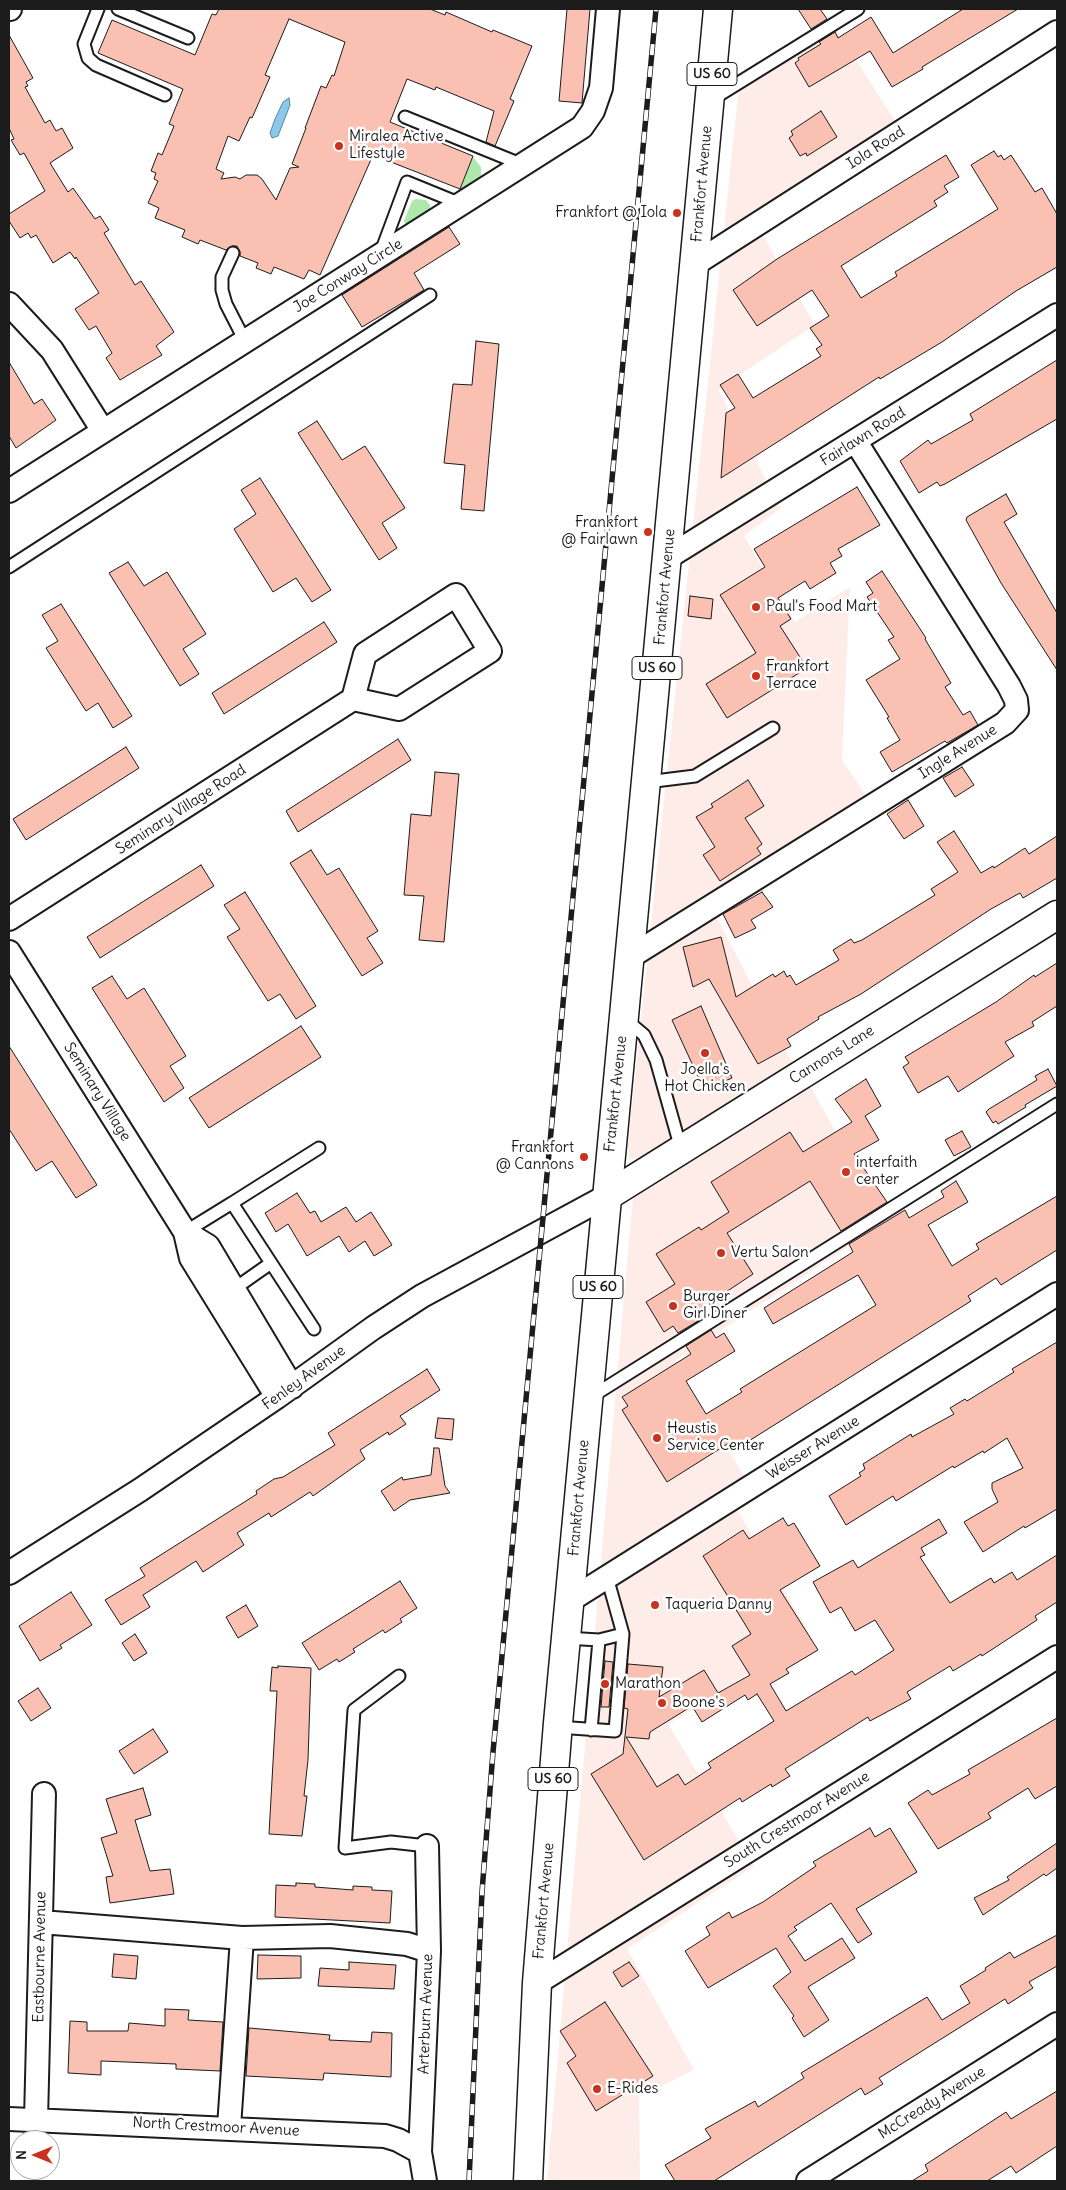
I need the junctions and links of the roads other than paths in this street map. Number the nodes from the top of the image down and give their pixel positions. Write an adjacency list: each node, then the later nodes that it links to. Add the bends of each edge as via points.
1 (98, 9): 8 (lane, via 84,44 88,58 96,65)
2 (118, 9): 7 (lane)
3 (608, 9): 11 (street, Joe Conway Circle, via 601,88 593,110 582,127)
4 (718, 9): 9 (main road, Frankfort Avenue / US 60)
5 (858, 9): 9 (lane)
6 (1057, 32): 15 (street, Iola Road)
7 (188, 38)
8 (165, 95)
9 (710, 101): 15 (main road, Frankfort Avenue / US 60)
10 (405, 117): 11 (lane)
11 (523, 165): 12 (street, Joe Conway Circle)
12 (461, 204): 14 (street, Joe Conway Circle); 14 (lane, via 407,182)
13 (233, 253): 19 (lane, via 222,277 222,290)
14 (380, 256): 19 (street, Joe Conway Circle)
15 (695, 264): 23 (main road, Frankfort Avenue / US 60)
16 (430, 295): 24 (lane)
17 (9, 304): 20 (street, via 52,350)
18 (1057, 315): 21 (street, Fairlawn Road)
19 (245, 341): 20 (street, Joe Conway Circle)
20 (103, 431): 22 (street, Joe Conway Circle)
21 (856, 442): 23 (street, Fairlawn Road); 31 (street, Ingle Avenue, via 1009,686 1016,700 1016,710 1005,723)
22 (9, 491)
23 (667, 558): 27 (main road, Frankfort Avenue / US 60)
24 (9, 567)
25 (353, 699): 25 (street, via 365,654 456,595 490,651 399,708); 29 (street, Seminary Village Road)
26 (773, 728): 27 (lane, via 695,776)
27 (647, 782): 31 (main road, Frankfort Avenue / US 60)
28 (1057, 915): 35 (main road, Cannons Lane)
29 (9, 919)
30 (9, 952): 38 (street, Seminary Village)
31 (630, 957): 32 (main road, Frankfort Avenue / US 60)
32 (624, 1018): 35 (lane, via 644,1035 656,1060); 36 (main road, Frankfort Avenue / US 60)
33 (1057, 1104): 44 (lane)
34 (319, 1148): 37 (lane)
35 (681, 1150): 36 (main road, Cannons Lane)
36 (607, 1196): 43 (street, Fenley Avenue, via 422,1296); 44 (main road, Frankfort Avenue / US 60)
37 (232, 1203): 38 (lane); 39 (lane)
38 (186, 1232): 40 (street, Seminary Village, via 208,1246); 43 (street, Seminary Village, via 191,1258)
39 (271, 1263): 40 (lane); 42 (lane)
40 (234, 1289): 43 (street, Seminary Village)
41 (1057, 1294): 46 (street, Weisser Avenue)
42 (314, 1329)
43 (285, 1392): 45 (street, Fenley Avenue)
44 (588, 1399): 47 (main road, Frankfort Avenue / US 60)
45 (9, 1573)
46 (607, 1577): 47 (street, Weisser Avenue); 48 (lane)
47 (569, 1600): 49 (main road, Frankfort Avenue / US 60)
48 (623, 1634): 50 (lane); 54 (lane, via 614,1731)
49 (566, 1638): 50 (lane); 53 (main road, Frankfort Avenue / US 60)
50 (599, 1640): 54 (lane)
51 (1057, 1657): 60 (street, South Crestmoor Avenue)
52 (399, 1676): 56 (lane, via 354,1710 345,1848 391,1842)
53 (557, 1727): 54 (lane); 60 (main road, Frankfort Avenue / US 60)
54 (591, 1730)
55 (44, 1794): 57 (street, Eastbourne Avenue)
56 (426, 1846): 59 (street, Arterburn Avenue)
57 (41, 1922): 58 (street); 63 (street, Eastbourne Avenue)
58 (242, 1938): 59 (street, via 330,1936 407,1944); 64 (street)
59 (429, 1951): 65 (street, Arterburn Avenue)
60 (537, 1983): 67 (main road, Frankfort Avenue / US 60)
61 (1057, 2024): 68 (street, McCready Avenue)
62 (9, 2119): 63 (street, North Crestmoor Avenue)
63 (36, 2120): 64 (street, North Crestmoor Avenue)
64 (229, 2127): 65 (street, North Crestmoor Avenue, via 385,2136)
65 (420, 2152): 66 (street, Arterburn Avenue)
66 (425, 2181)
67 (528, 2181)
68 (808, 2181)

